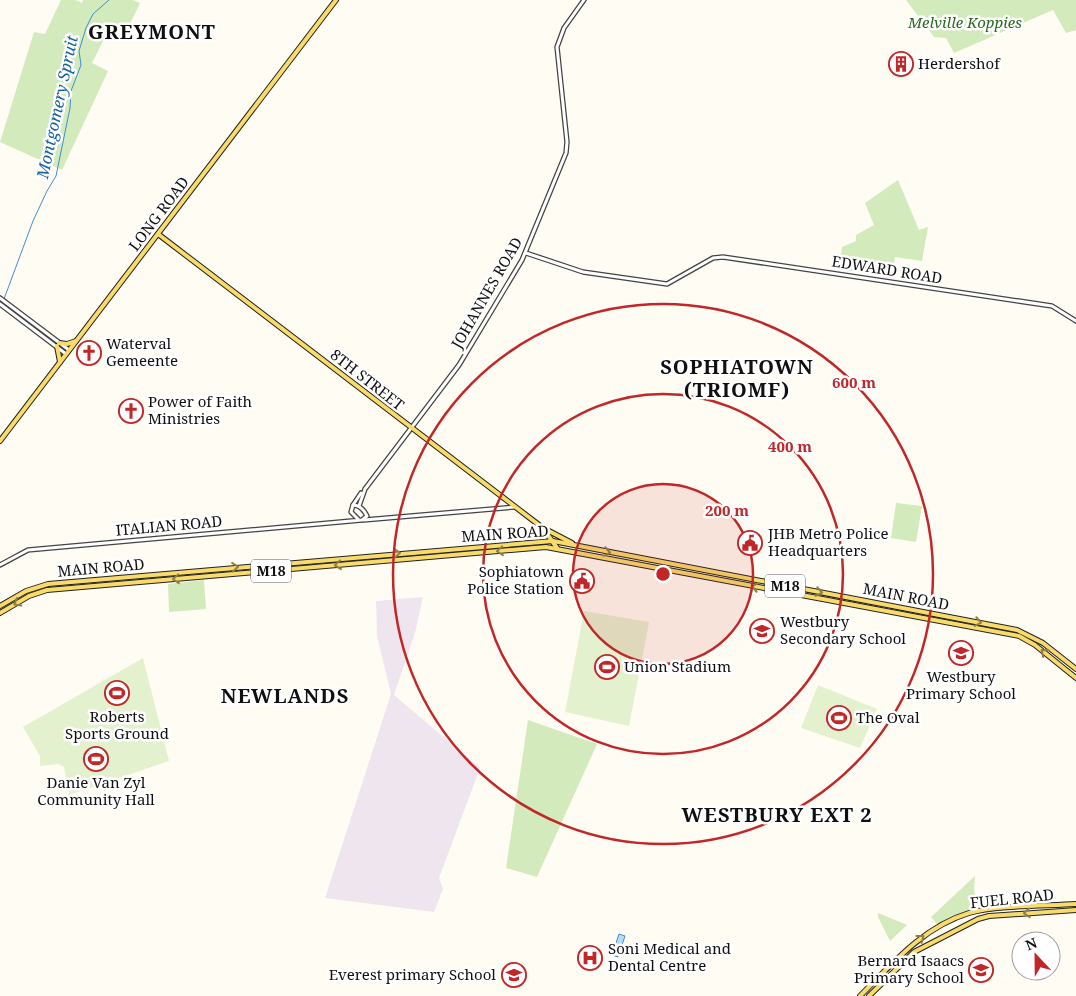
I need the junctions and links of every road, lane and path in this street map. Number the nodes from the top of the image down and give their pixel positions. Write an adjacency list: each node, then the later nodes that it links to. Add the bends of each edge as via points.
1 (336, 0): 3 (main road, LONG ROAD)
2 (584, 0): 4 (street, JOHANNES ROAD, via 564,28 557,46 567,148)
3 (158, 234): 8 (main road, LONG ROAD); 12 (main road, 8TH STREET)
4 (526, 253): 7 (street, EDWARD ROAD, via 588,273 667,284 718,256 1052,306); 12 (street, JOHANNES ROAD, via 459,365)
5 (2, 299): 9 (street)
6 (1, 305): 9 (street)
7 (1076, 321)
8 (77, 340): 9 (main road); 10 (main road, LONG ROAD)
9 (58, 345): 10 (street); 11 (main road)
10 (67, 352): 11 (main road, LONG ROAD)
11 (60, 362): 13 (main road, LONG ROAD)
12 (412, 428): 14 (street, JOHANNES ROAD); 17 (main road, 8TH STREET)
13 (0, 441)
14 (365, 489): 15 (street, JOHANNES ROAD); 16 (street)
15 (353, 505): 16 (street); 18 (street, JOHANNES ROAD)
16 (359, 506): 19 (street)
17 (515, 507): 20 (street, ITALIAN ROAD); 23 (main road, 8TH STREET)
18 (350, 512): 21 (street); 22 (street, via 350,518)
19 (365, 512): 20 (street, ITALIAN ROAD, via 372,518); 21 (street, via 367,516)
20 (383, 519): 21 (street, ITALIAN ROAD)
21 (361, 520): 22 (street, ITALIAN ROAD)
22 (343, 522): 28 (street, ITALIAN ROAD, via 28,550)
23 (544, 529): 24 (main road, via 546,537); 25 (main road, 8TH STREET); 26 (main road)
24 (542, 541): 25 (main road, MAIN ROAD / M18); 29 (main road, MAIN ROAD / M18, one-way to 24, via 33,588 48,584)
25 (553, 541): 26 (main road, MAIN ROAD / M18); 27 (main road, 8TH STREET)
26 (574, 545): 31 (main road, MAIN ROAD / M18, one-way to 31, via 1010,628 1034,638)
27 (557, 548): 30 (main road, MAIN ROAD / M18, one-way to 30, via 52,589 36,593); 32 (main road, MAIN ROAD / M18, one-way to 27, via 1030,641 1009,634)
28 (0, 565)
29 (0, 606)
30 (0, 613)
31 (1076, 669)
32 (1076, 678)
33 (1076, 904): 35 (main road, FUEL ROAD, one-way to 33, via 917,941 935,928 960,917 981,911)
34 (1076, 910): 36 (main road, FUEL ROAD, one-way to 36, via 981,918 914,952)
35 (860, 996)
36 (869, 996)

